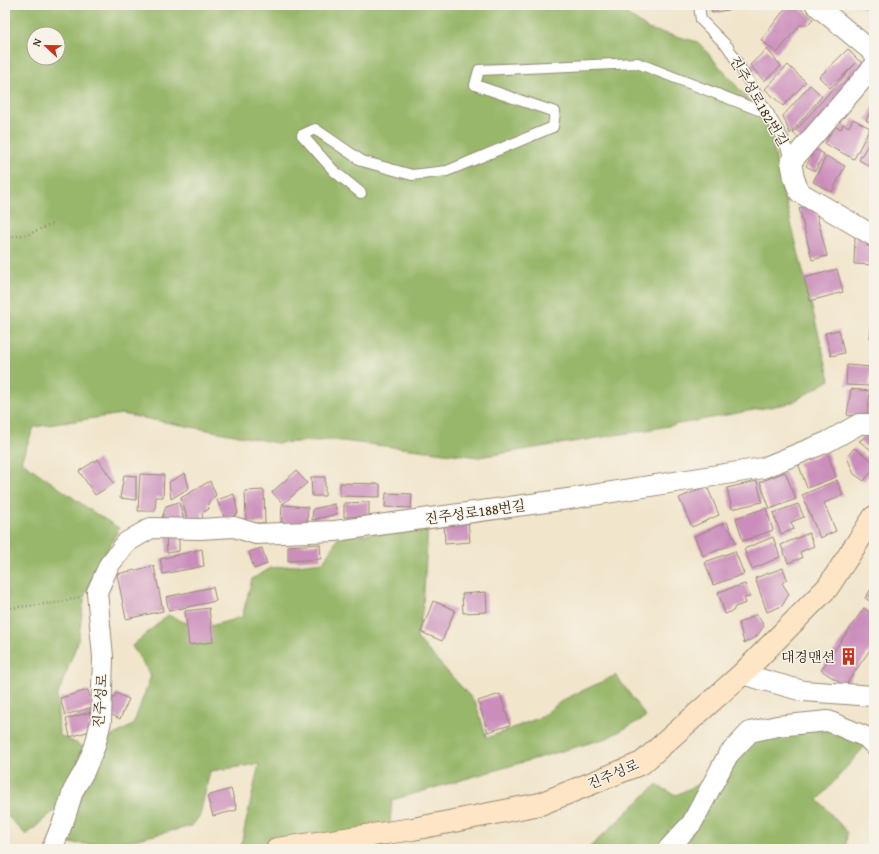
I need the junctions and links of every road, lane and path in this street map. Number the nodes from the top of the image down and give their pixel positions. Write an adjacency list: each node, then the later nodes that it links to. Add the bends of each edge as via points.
1 (699, 5): 5 (lane, 진주성로182번길, via 701,20 728,46)
2 (816, 5): 3 (street)
3 (874, 53)
4 (874, 66): 6 (street)
5 (769, 114): 6 (lane, 진주성로182번길, via 783,138); 7 (lane, via 637,63 479,70 475,84 555,112 553,127 447,171 412,175 362,161 315,128 302,135 334,172)
6 (791, 162): 9 (street, 진주성로182번길, via 799,192)
7 (361, 192)
8 (52, 224): 10 (path, via 29,234)
9 (874, 236)
10 (5, 238)
11 (874, 424): 13 (street, 진주성로188번길, via 859,424 827,442 763,468 568,499 335,531 256,534 234,527 151,528 127,542 109,565)
12 (874, 517): 15 (main road, 진주성로, via 828,587)
13 (97, 592): 14 (path, via 62,602 11,608 7,599); 18 (street, 진주성로, via 102,657 101,721 95,746 74,791)
14 (5, 600)
15 (742, 674): 16 (street, via 803,691); 19 (main road, 진주성로, via 642,763 540,804 413,829)
16 (874, 696)
17 (874, 745): 20 (street, via 866,737 828,722 777,726 750,732 728,755 692,823)
18 (52, 849)
19 (277, 849)
20 (668, 849)

